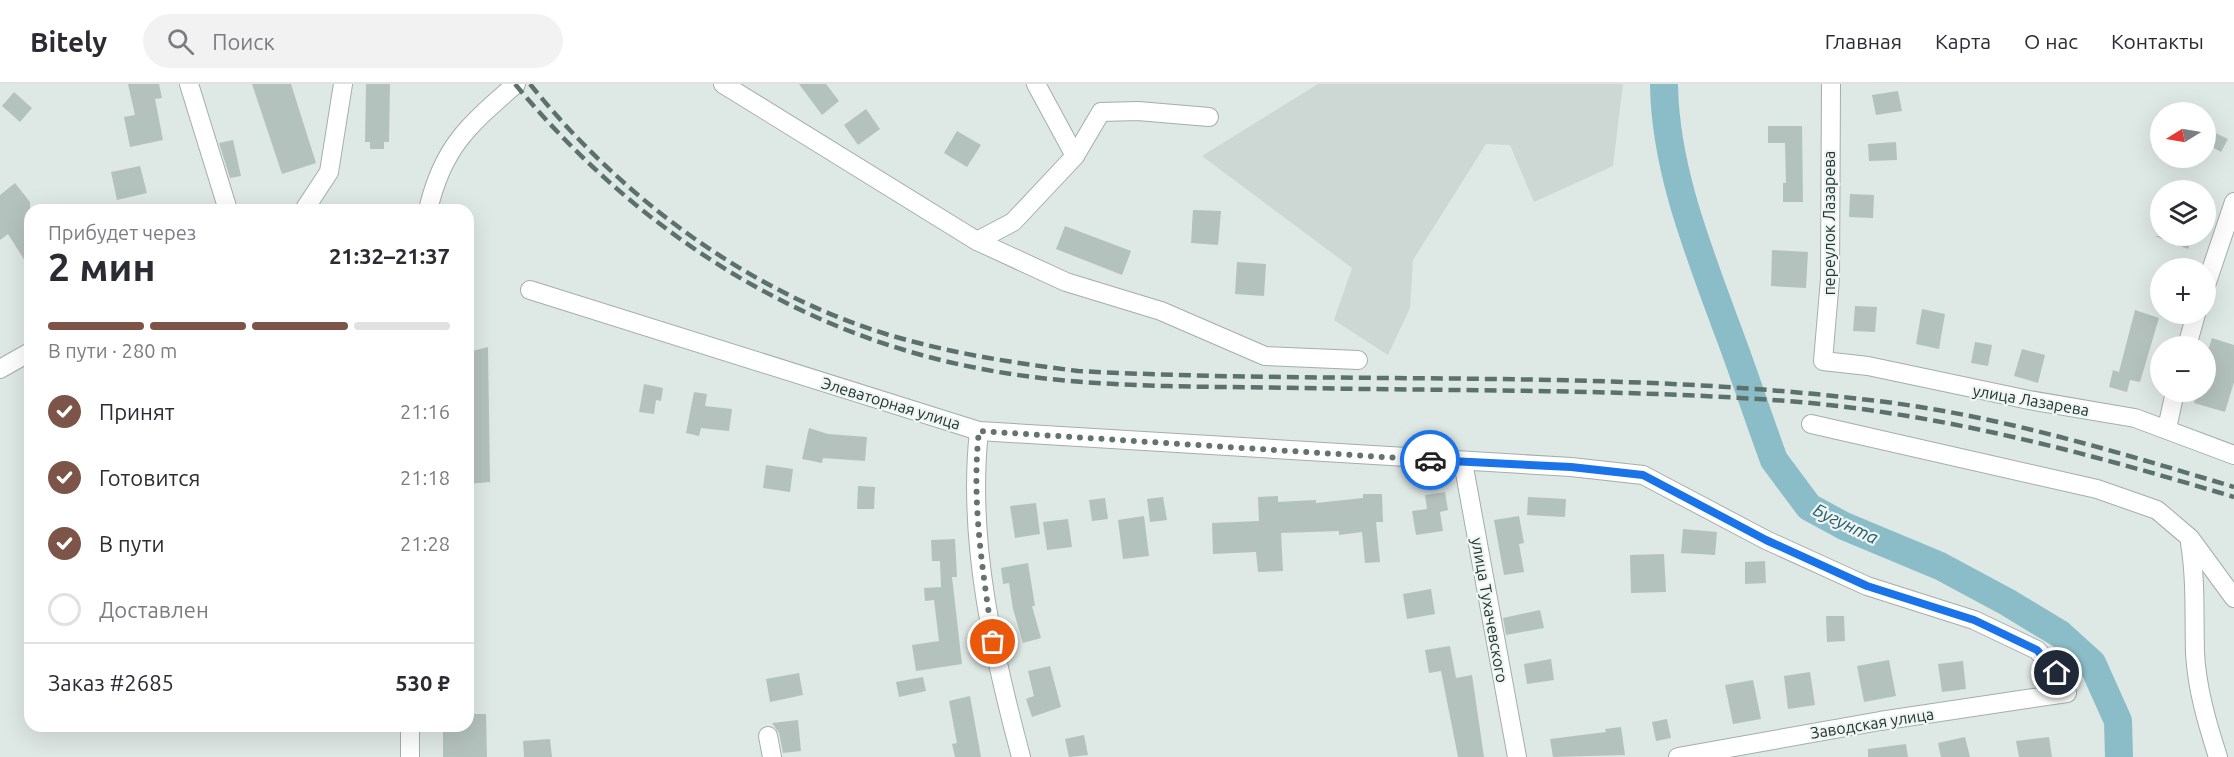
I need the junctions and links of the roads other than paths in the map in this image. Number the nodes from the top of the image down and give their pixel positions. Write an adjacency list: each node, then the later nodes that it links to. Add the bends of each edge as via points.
1 (189, 84): 10 (street)
2 (343, 84): 11 (street, via 329,172)
3 (516, 84): 12 (street, via 458,139 443,162)
4 (723, 84): 13 (street)
5 (1036, 84): 8 (street)
6 (1831, 84): 18 (street, переулок Лазарева, via 1830,279)
7 (1209, 117): 8 (street, via 1101,112)
8 (1075, 156): 13 (street, via 1013,222)
9 (2234, 202): 14 (street)
10 (226, 204)
11 (308, 204)
12 (430, 204)
13 (977, 241): 17 (street, via 1066,282 1161,311 1265,356)
14 (2215, 258)
15 (530, 290): 23 (street, Элеваторная улица)
16 (24, 355): 19 (street)
17 (1358, 360)
18 (1823, 362): 22 (street, улица Лазарева, via 1868,366 2135,418)
19 (0, 369)
20 (2173, 402): 22 (street)
21 (1811, 424): 26 (street, via 2097,489 2157,510)
22 (2167, 428): 24 (street, улица Лазарева)
23 (979, 431): 25 (street, Элеваторная улица); 33 (street, via 974,474 982,559 996,663)
24 (2234, 455)
25 (1463, 462): 28 (street, Элеваторная улица, via 1643,475 1766,540 1867,586 1974,620 2037,650 2057,673); 34 (street, улица Тухачевского)
26 (2190, 538): 27 (street); 36 (street, via 2195,571 2195,656 2203,710)
27 (2234, 598)
28 (2067, 693): 35 (street, Заводская улица)
29 (410, 732): 31 (street)
30 (768, 736): 32 (street)
31 (410, 757)
32 (772, 757)
33 (1021, 757)
34 (1517, 757)
35 (1678, 757)
36 (2218, 757)

